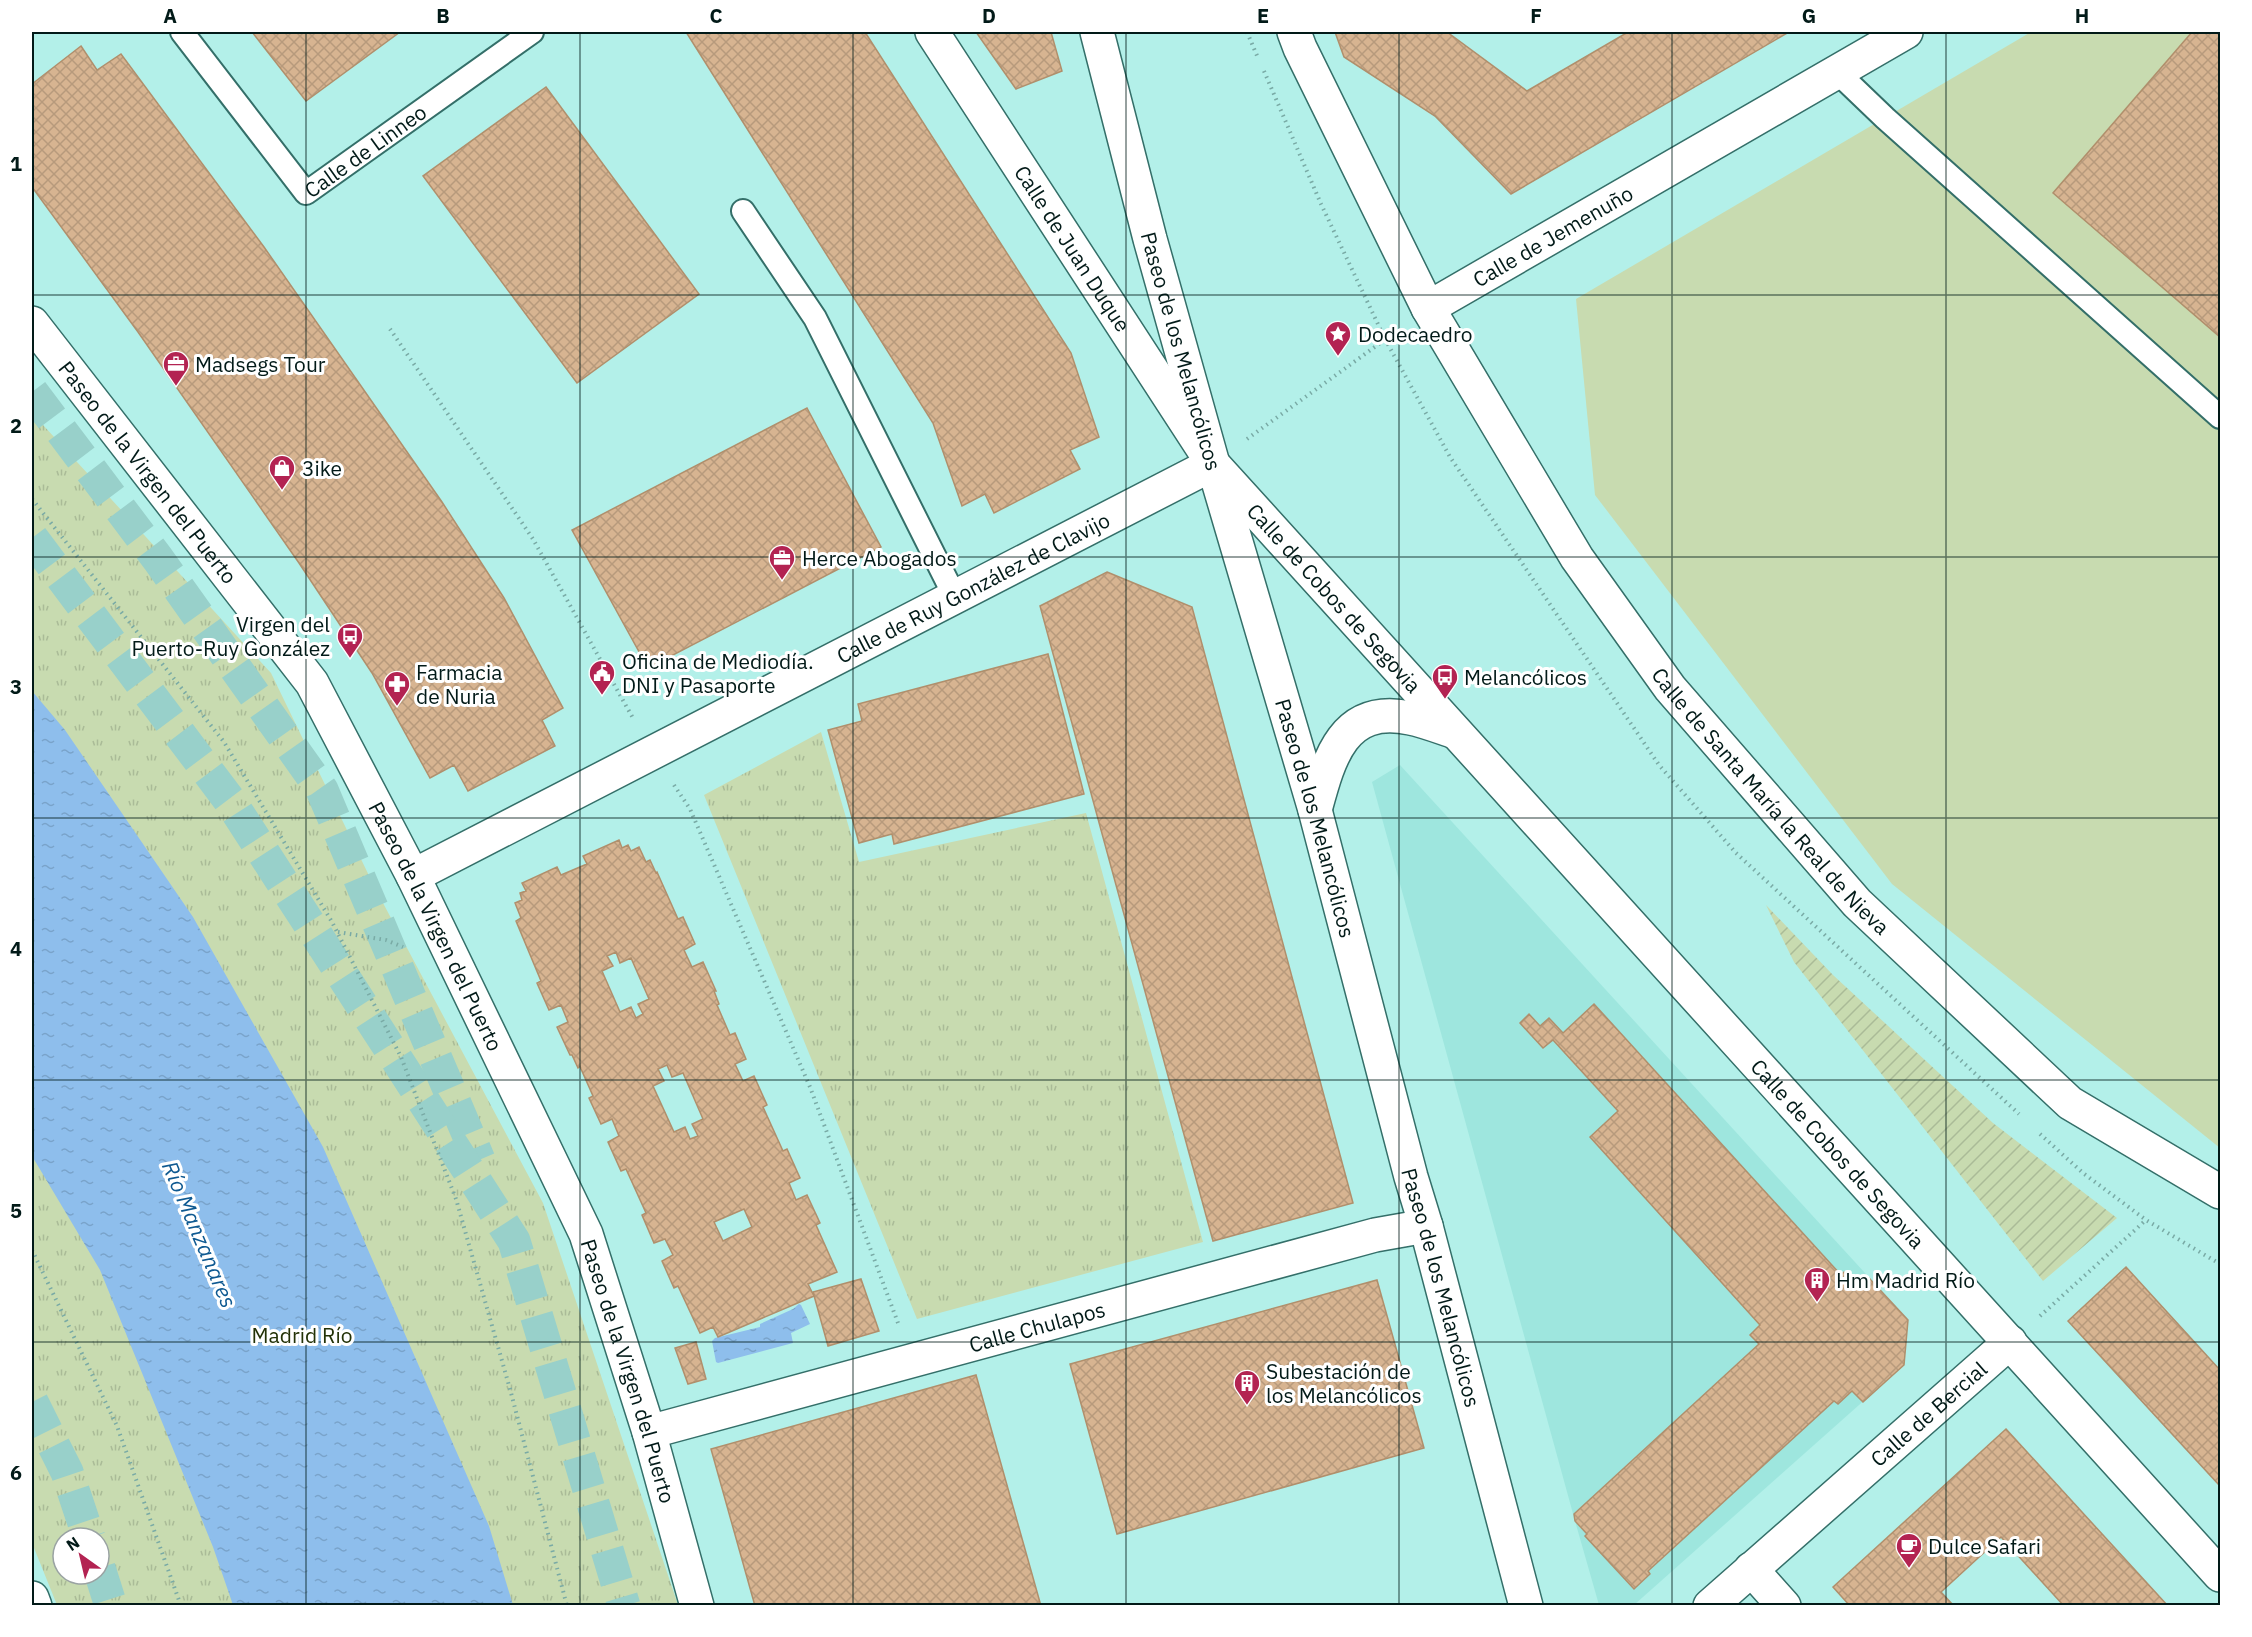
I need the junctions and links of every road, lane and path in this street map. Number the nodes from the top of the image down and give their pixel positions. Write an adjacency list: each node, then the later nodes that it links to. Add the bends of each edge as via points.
1 (182, 32): 2 (lane, Calle de Linneo, via 306,193)
2 (532, 32)
3 (932, 32): 13 (street, Calle de Juan Duque)
4 (1097, 32): 13 (street, Paseo de los Melancólicos)
5 (1294, 32): 9 (street, Calle de Santa María la Real de Nieva)
6 (1906, 32): 7 (street, Calle de Jemenuño)
7 (1837, 72): 9 (street, Calle de Jemenuño); 12 (lane)
8 (743, 211): 15 (lane, via 815,318)
9 (1428, 308): 13 (path); 20 (street, Calle de Santa María la Real de Nieva, via 1577,558 1670,688 1857,903 2070,1103)
10 (32, 323): 19 (street, Paseo de la Virgen del Puerto, via 312,683)
11 (390, 328): 17 (path, via 533,539)
12 (2220, 417)
13 (1213, 464): 15 (street, Calle de Ruy González de Clavijo); 16 (street, Calle de Cobos de Segovia); 18 (street, Paseo de los Melancólicos)
14 (32, 499): 32 (path, via 224,742 332,922 401,1057 456,1199)
15 (955, 597): 17 (street, Calle de Ruy González de Clavijo)
16 (1456, 733): 18 (street, Calle de Cobos de Segovia, via 1412,718 1368,718 1351,729 1335,750); 24 (street, Calle de Cobos de Segovia)
17 (652, 753): 19 (street, Calle de Ruy González de Clavijo); 25 (path, via 690,809 810,1087)
18 (1315, 810): 22 (street, Paseo de los Melancólicos)
19 (413, 876): 26 (street, Paseo de la Virgen del Puerto, via 586,1234)
20 (2220, 1192)
21 (2146, 1220): 24 (path)
22 (1426, 1226): 25 (street, Calle Chulapos, via 1375,1235); 34 (street, Paseo de los Melancólicos)
23 (32, 1250): 31 (path, via 117,1426)
24 (2010, 1342): 27 (street, Calle de Bercial); 28 (street, Calle de Cobos de Segovia)
25 (912, 1360): 26 (street, Calle Chulapos)
26 (649, 1432): 33 (street, Paseo de la Virgen del Puerto)
27 (1751, 1569): 35 (street, Calle de Bercial); 36 (street)
28 (2220, 1575)
29 (32, 1598): 30 (street)
30 (35, 1605)
31 (181, 1605)
32 (567, 1605)
33 (697, 1605)
34 (1526, 1605)
35 (1710, 1605)
36 (1784, 1605)

